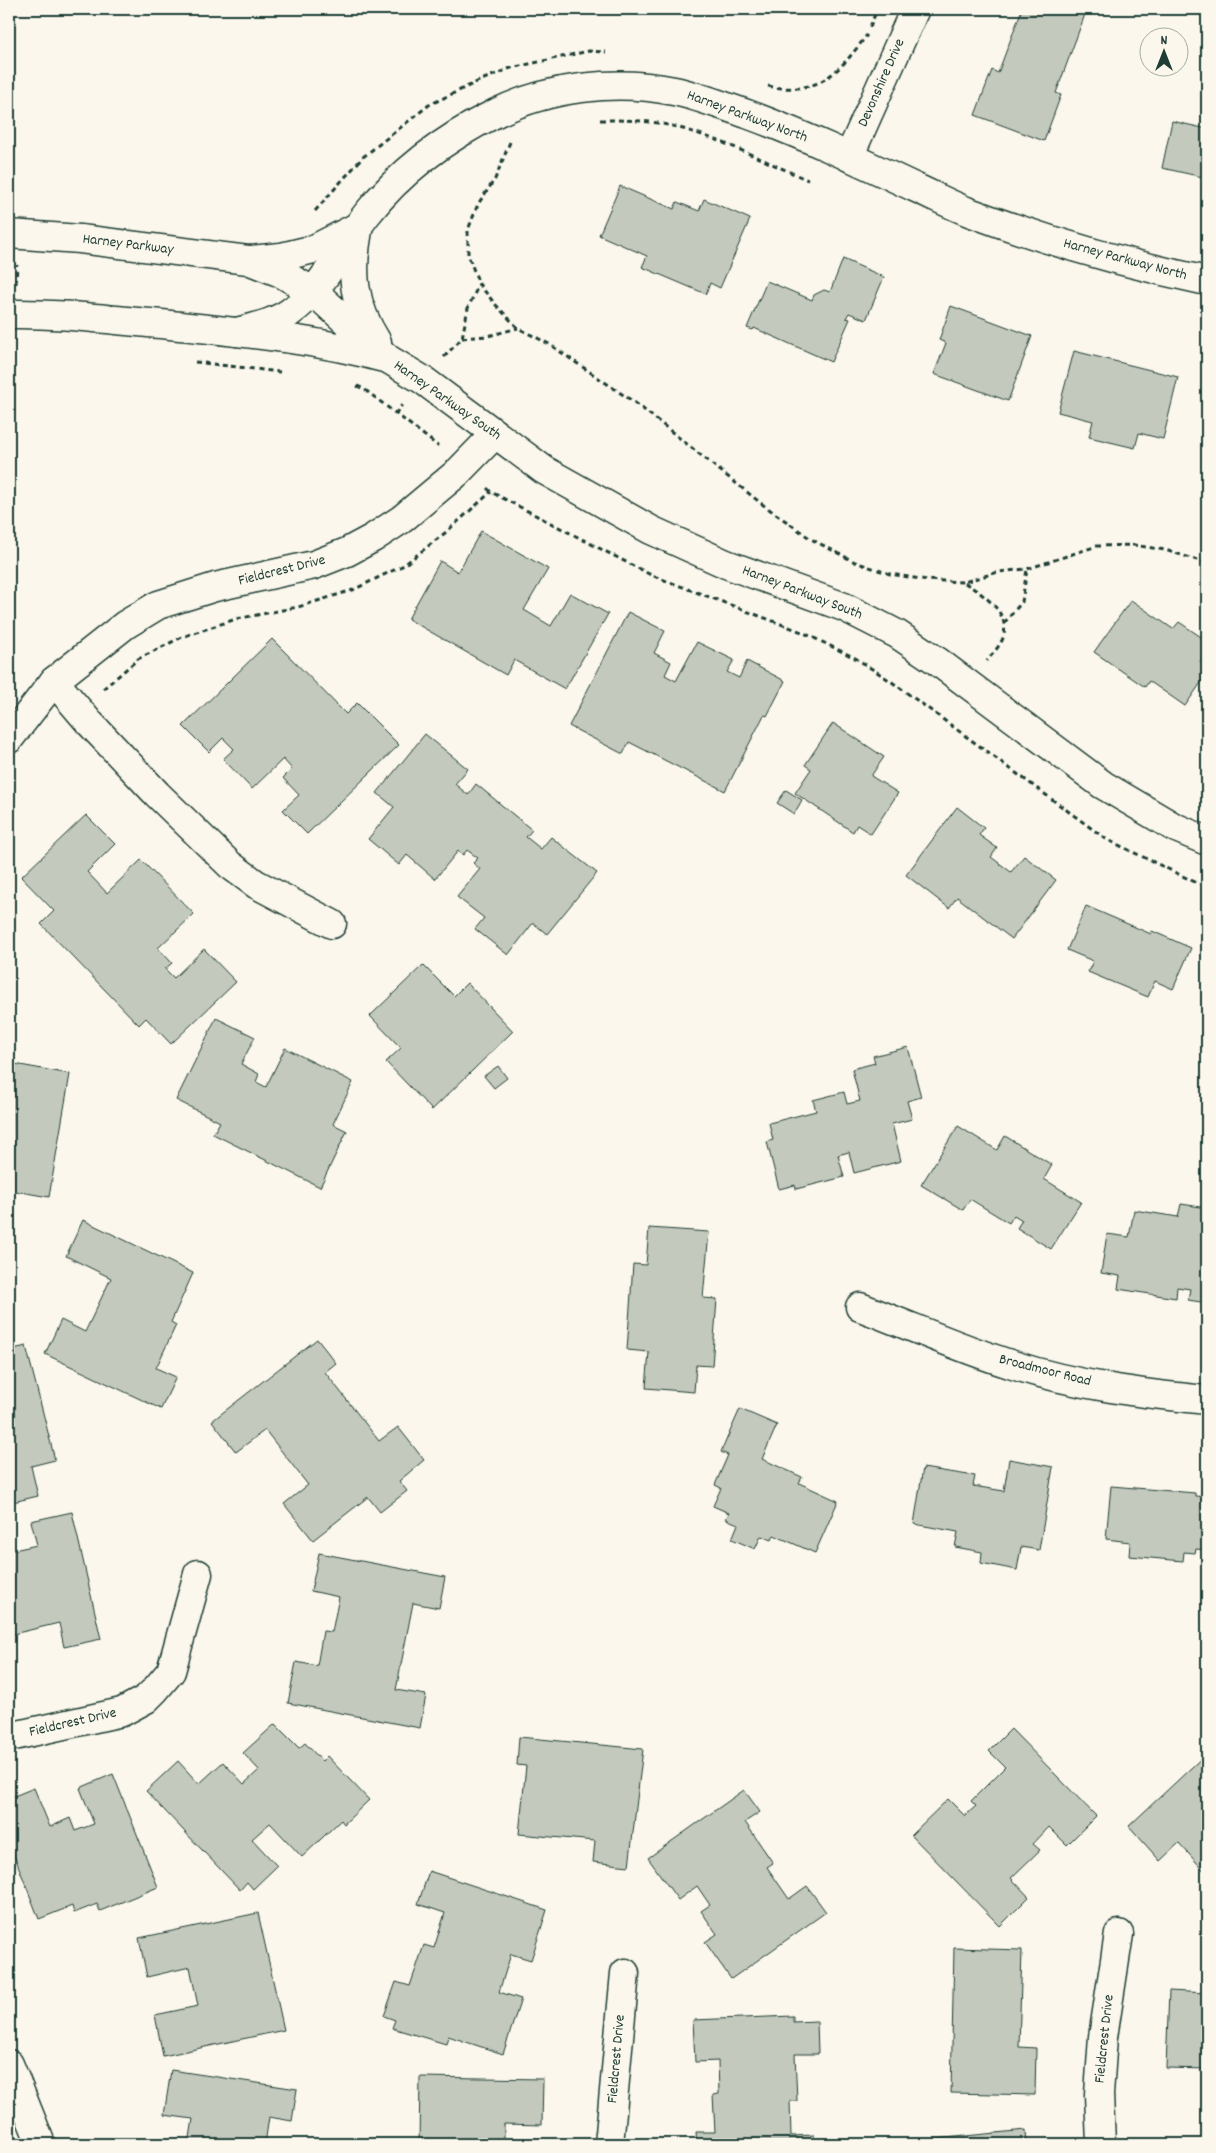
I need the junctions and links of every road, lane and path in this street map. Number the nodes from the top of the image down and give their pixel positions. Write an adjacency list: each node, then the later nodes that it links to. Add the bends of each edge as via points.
1 (914, 9): 5 (street, Devonshire Drive)
2 (478, 81): 7 (path, via 429,105 363,157)
3 (593, 120): 6 (path, via 671,125 719,140)
4 (512, 139): 12 (path, via 468,230 468,255)
5 (849, 157): 8 (street, Harney Parkway North, via 788,129 673,91 638,86 568,90 534,98 459,132 395,184); 11 (street, Harney Parkway North, via 977,214 1116,260)
6 (808, 180)
7 (313, 212)
8 (358, 226): 10 (street, Harney Parkway, via 314,249); 13 (street, Harney Parkway North); 17 (street, via 353,280 365,323)
9 (13, 246): 10 (street, Harney Parkway, via 80,239); 14 (path)
10 (248, 260): 13 (street, Harney Parkway, via 281,273)
11 (1207, 281)
12 (478, 284): 15 (path); 15 (path, via 468,308 462,338 488,336)
13 (314, 292): 16 (street, via 288,313); 17 (street, Harney Parkway)
14 (12, 303): 16 (street, via 54,314)
15 (518, 328): 26 (path, via 549,344 638,405 811,539 855,562 890,574)
16 (237, 332): 17 (street, via 320,342)
17 (388, 359): 21 (street, Harney Parkway South, via 423,380)
18 (193, 361): 19 (path)
19 (281, 372)
20 (356, 386): 22 (path)
21 (495, 434): 22 (street, Fieldcrest Drive); 29 (street, Harney Parkway South, via 544,470 652,530 726,564 844,607 897,634 1103,785)
22 (464, 466): 27 (street, Fieldcrest Drive, via 402,519 373,538 314,565 215,587 158,605 124,625)
23 (491, 492): 30 (path, via 651,576 802,632 857,659 1106,839)
24 (1207, 563): 25 (path, via 1165,550 1134,545 1097,546)
25 (1027, 569): 26 (path, via 998,572); 26 (path, via 1022,602 1004,623 990,600)
26 (964, 582)
27 (54, 681): 28 (street, Fieldcrest Drive); 31 (street, via 88,721 230,865 256,884)
28 (9, 739)
29 (1207, 841)
30 (1199, 884)
31 (332, 924)
32 (860, 1307): 33 (street, Broadmoor Road, via 1013,1365 1057,1377 1164,1396)
33 (1207, 1400)
34 (198, 1574): 35 (street, Fieldcrest Drive, via 171,1671 150,1694 122,1712)
35 (9, 1737)
36 (1119, 1934): 41 (street, Fieldcrest Drive, via 1098,2094)
37 (625, 1973): 40 (street, Fieldcrest Drive)
38 (9, 2064): 39 (street)
39 (41, 2144)
40 (609, 2144)
41 (1101, 2144)

